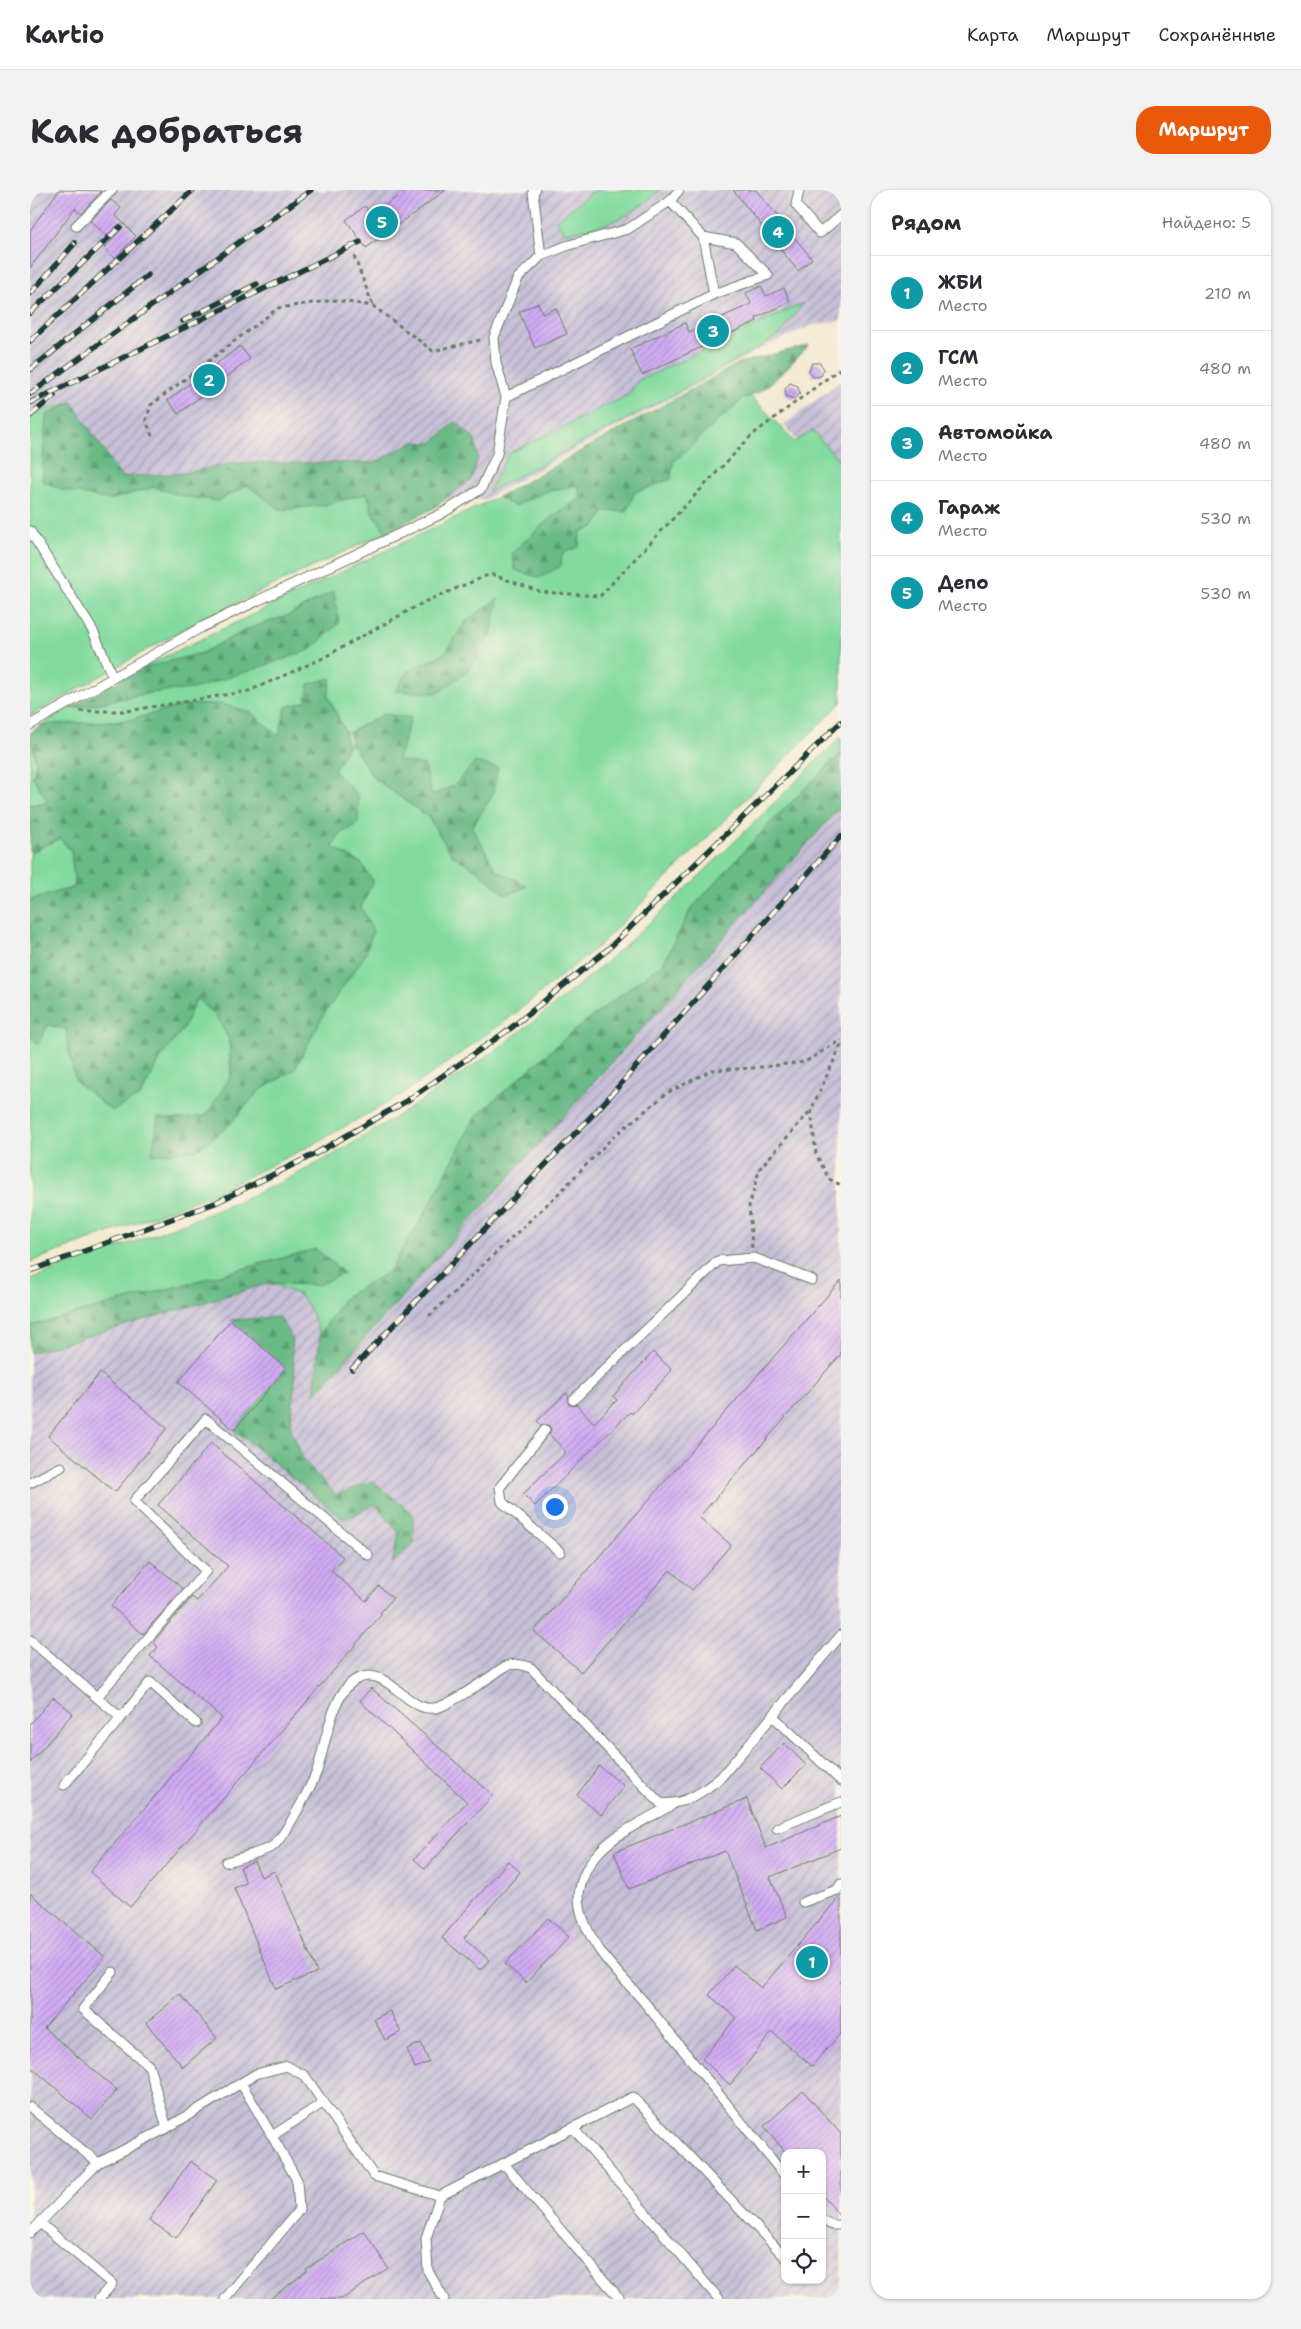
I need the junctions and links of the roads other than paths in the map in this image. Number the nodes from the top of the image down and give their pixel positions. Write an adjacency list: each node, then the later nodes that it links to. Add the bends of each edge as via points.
1 (112, 190): 7 (lane)
2 (535, 190): 9 (lane)
3 (679, 190): 5 (lane)
4 (799, 190): 6 (lane, via 796,205 820,233)
5 (670, 201): 8 (lane); 9 (lane, via 628,229)
6 (841, 216)
7 (76, 226)
8 (703, 237): 10 (lane); 10 (lane, via 736,243 768,275)
9 (541, 256): 11 (lane, via 518,278 494,336 496,363)
10 (714, 294): 11 (lane)
11 (506, 397): 13 (lane, via 497,454 481,488 441,514 202,627)
12 (30, 531): 13 (lane, via 93,632)
13 (113, 678): 14 (lane)
14 (30, 725)
15 (812, 1280): 16 (lane, via 754,1258 718,1261)
16 (573, 1400)
17 (545, 1430): 20 (lane, via 500,1487 502,1502)
18 (61, 1467): 19 (lane)
19 (30, 1483)
20 (560, 1552)
21 (368, 1555): 24 (lane, via 206,1419 134,1501 206,1571)
22 (841, 1635): 25 (lane)
23 (30, 1640): 24 (lane)
24 (97, 1697): 26 (lane)
25 (774, 1717): 28 (lane); 31 (lane, via 722,1777 700,1794)
26 (121, 1718): 27 (lane, via 150,1682); 29 (lane)
27 (196, 1723)
28 (841, 1781)
29 (64, 1786)
30 (841, 1802): 32 (lane)
31 (672, 1805): 33 (lane, via 660,1803 531,1668 521,1664 508,1665 443,1706 429,1708 414,1704 385,1680 369,1675 355,1680 342,1694 331,1720 317,1772 299,1808 272,1846); 45 (lane, via 599,1850 588,1864 580,1885 579,1904 600,1951)
32 (777, 1828)
33 (226, 1862)
34 (841, 1884): 35 (lane, via 837,1890)
35 (803, 1902)
36 (113, 1972): 40 (lane, via 83,2009 149,2066)
37 (241, 2083): 38 (lane, via 256,2074 287,2066 305,2076); 40 (lane); 42 (lane)
38 (324, 2102): 42 (lane); 46 (lane, via 374,2176)
39 (30, 2107): 43 (lane)
40 (167, 2128): 43 (lane)
41 (573, 2128): 44 (lane); 51 (lane, via 633,2097); 56 (lane)
42 (272, 2136): 53 (lane, via 296,2180 299,2210)
43 (98, 2163): 48 (lane)
44 (504, 2164): 46 (lane); 55 (lane)
45 (781, 2171)
46 (440, 2196): 54 (lane, via 426,2238 428,2271)
47 (826, 2222): 49 (lane)
48 (40, 2223): 50 (lane); 52 (lane, via 112,2284)
49 (841, 2225)
50 (30, 2233)
51 (781, 2253)
52 (99, 2299)
53 (226, 2299)
54 (444, 2299)
55 (620, 2299)
56 (719, 2299)

